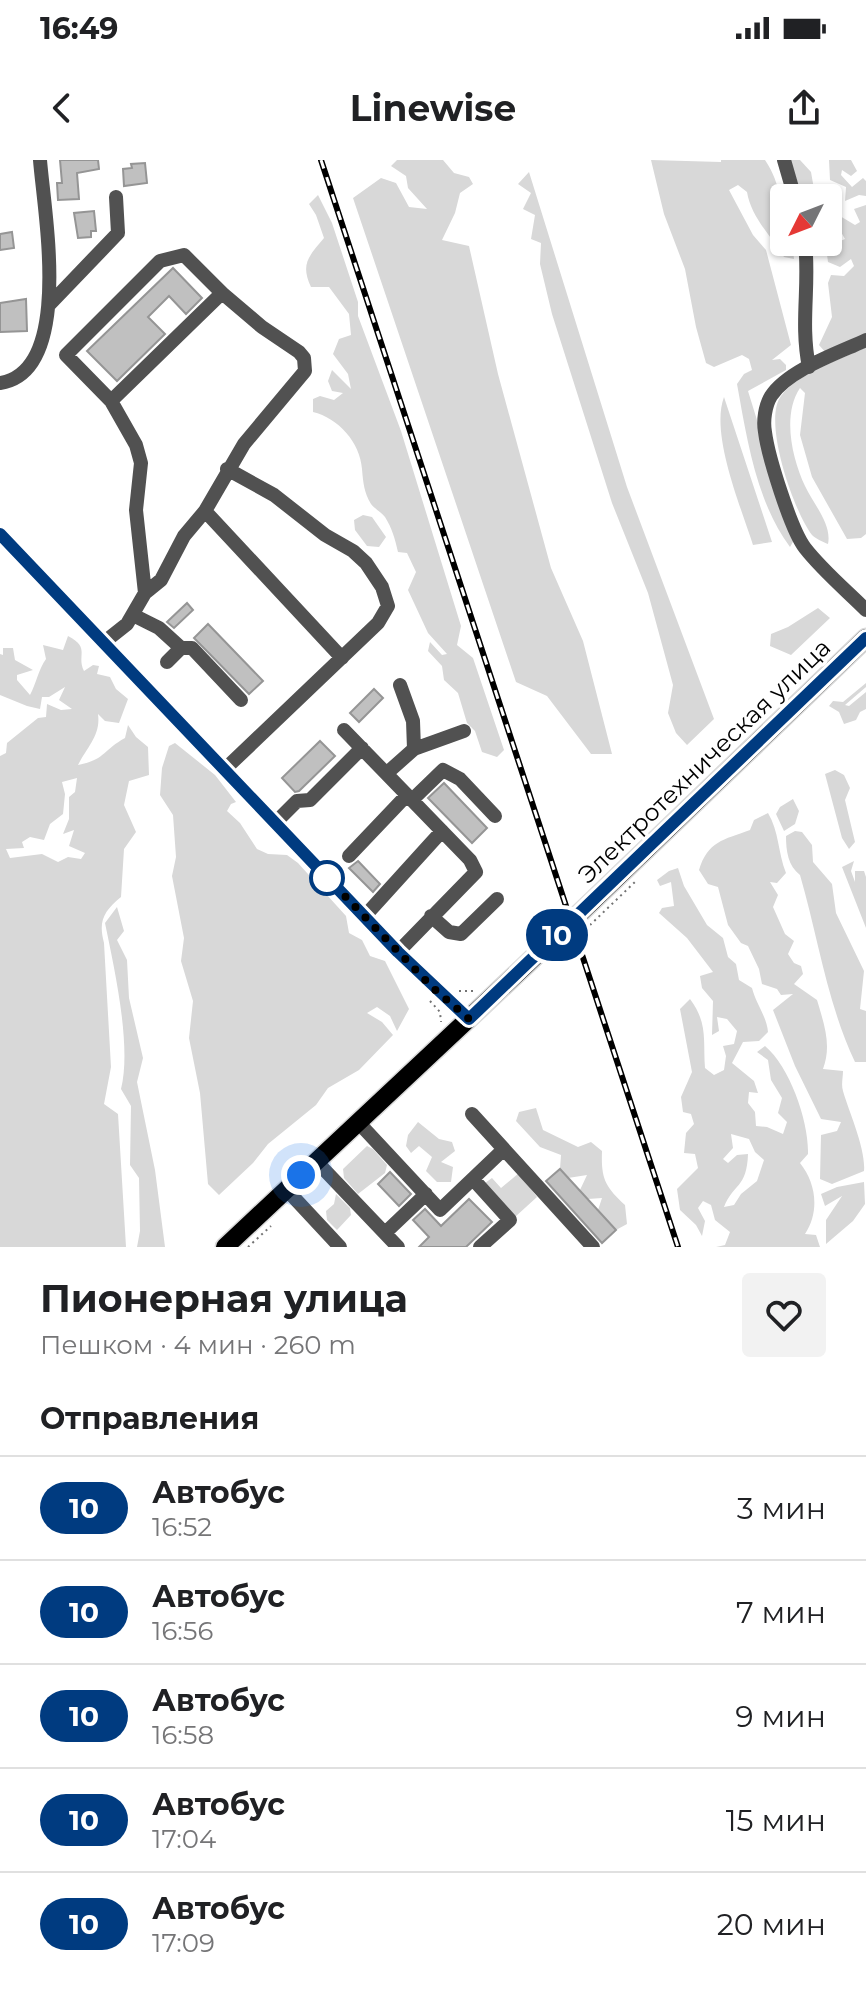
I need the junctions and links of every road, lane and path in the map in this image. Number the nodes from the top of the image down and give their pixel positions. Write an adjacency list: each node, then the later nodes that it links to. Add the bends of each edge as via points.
1 (40, 160): 7 (street)
2 (784, 160): 3 (street)
3 (791, 184)
4 (116, 197): 7 (street, via 114,240)
5 (807, 256): 11 (street, via 803,339)
6 (222, 293): 10 (street, via 184,255 160,261); 13 (street); 14 (street, via 299,352 305,365)
7 (49, 305): 9 (street)
8 (866, 340): 11 (street)
9 (42, 345): 10 (street); 12 (street, via 23,373)
10 (66, 355): 13 (street)
11 (809, 367): 18 (street, via 770,397 765,433 792,525 805,548)
12 (0, 383)
13 (111, 401): 17 (street, via 141,463 136,510)
14 (227, 469): 15 (street); 23 (street, via 353,551 382,587 388,598 385,614)
15 (205, 511): 17 (street, via 184,536 161,580); 23 (street)
16 (0, 534): 21 (street)
17 (145, 593): 19 (street)
18 (866, 610)
19 (133, 615): 21 (street); 22 (street, via 159,628)
20 (866, 638): 45 (main road, Электротехническая улица)
21 (103, 643): 31 (street)
22 (181, 648): 24 (street); 26 (street, via 192,648)
23 (342, 658): 31 (street)
24 (167, 662)
25 (400, 685): 30 (street, via 413,721)
26 (241, 700)
27 (344, 730): 29 (street)
28 (464, 731): 30 (street)
29 (362, 748): 32 (street); 35 (street, via 310,800 297,801)
30 (414, 749): 32 (street)
31 (224, 770): 35 (street)
32 (387, 773): 33 (street)
33 (410, 798): 34 (street, via 443,770 460,779); 36 (street); 37 (street)
34 (495, 816)
35 (275, 823): 40 (street)
36 (442, 831): 39 (street, via 476,872); 40 (street)
37 (349, 856)
38 (497, 899): 39 (street, via 461,934 449,932)
39 (431, 916): 41 (street)
40 (364, 917): 41 (street)
41 (398, 952): 45 (street)
42 (454, 989): 43 (path)
43 (481, 991)
44 (430, 1001): 46 (path, via 440,1012)
45 (469, 1019): 48 (main road, Электротехническая улица)
46 (441, 1028)
47 (472, 1114): 49 (street)
48 (358, 1122): 50 (main road, Электротехническая улица); 53 (street)
49 (504, 1149): 51 (street); 59 (street)
50 (316, 1161): 52 (main road, Электротехническая улица); 54 (street)
51 (473, 1179): 53 (street, via 440,1210); 58 (street, via 510,1220)
52 (286, 1189): 55 (street); 56 (main road, Электротехническая улица)
53 (426, 1194): 54 (street)
54 (385, 1233): 57 (street)
55 (336, 1246)
56 (225, 1247)
57 (398, 1247)
58 (480, 1247)
59 (593, 1247)

